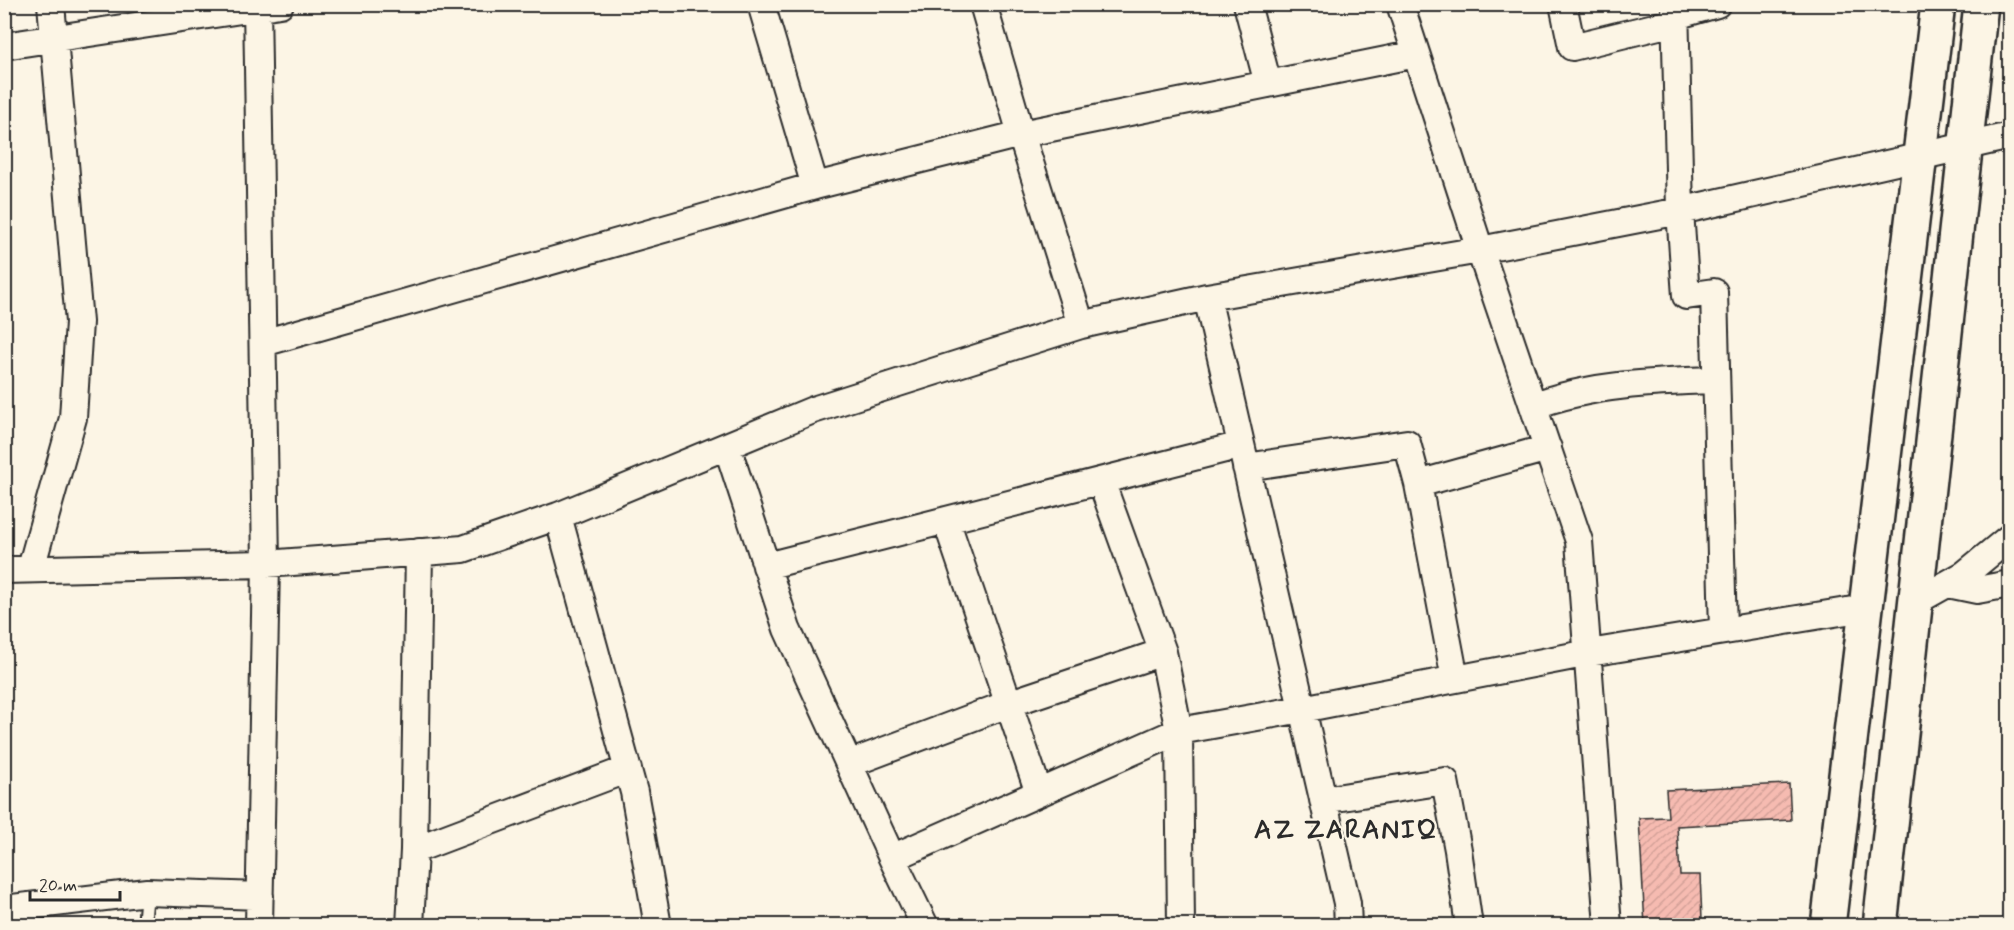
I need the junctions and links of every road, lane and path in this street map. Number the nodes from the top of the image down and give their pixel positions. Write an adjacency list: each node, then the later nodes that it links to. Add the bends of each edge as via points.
1 (51, 4): 12 (street)
2 (761, 4): 20 (street)
3 (983, 4): 16 (street)
4 (1247, 4): 15 (street)
5 (1400, 4): 14 (street)
6 (1563, 4): 11 (street, via 1572,47)
7 (1717, 4): 11 (street)
8 (1938, 4): 19 (street)
9 (1981, 4): 18 (street)
10 (265, 6): 12 (street); 25 (street)
11 (1675, 14): 21 (street)
12 (53, 39): 13 (street); 39 (street, via 79,322 74,418)
13 (4, 46)
14 (1416, 54): 15 (street); 22 (street)
15 (1268, 84): 16 (street)
16 (1021, 134): 20 (street); 24 (street)
17 (2010, 136): 18 (street)
18 (1965, 146): 19 (street); 43 (street)
19 (1921, 156): 21 (street); 44 (street)
20 (815, 186): 25 (street)
21 (1680, 211): 22 (street); 26 (street, via 1686,296 1714,292)
22 (1480, 250): 23 (street); 27 (street)
23 (1207, 297): 24 (street); 30 (street)
24 (1081, 325): 28 (street, via 813,410)
25 (263, 344): 37 (street)
26 (1716, 380): 27 (street, via 1646,382 1561,395); 45 (street)
27 (1533, 406): 29 (street)
28 (727, 446): 33 (street); 38 (street)
29 (1548, 448): 32 (street); 47 (street, via 1579,541)
30 (1244, 456): 31 (street); 32 (street, via 1407,443); 50 (street)
31 (1101, 481): 34 (street); 46 (street)
32 (1418, 484): 48 (street)
33 (558, 516): 36 (street, via 464,549); 53 (street)
34 (946, 520): 38 (street); 49 (street)
35 (2010, 537): 41 (street)
36 (419, 552): 37 (street); 56 (street)
37 (266, 564): 39 (street); 59 (street)
38 (766, 566): 52 (street, via 787,629)
39 (31, 568): 40 (street)
40 (4, 570)
41 (1948, 584): 42 (street, via 1977,590); 43 (street)
42 (2010, 584)
43 (1915, 602): 71 (street)
44 (1865, 608): 45 (street); 70 (street)
45 (1723, 631): 47 (street)
46 (1163, 652): 49 (street); 51 (street)
47 (1589, 653): 48 (street); 69 (street)
48 (1455, 679): 50 (street)
49 (1008, 704): 52 (street); 54 (street)
50 (1302, 709): 51 (street); 55 (street)
51 (1179, 731): 54 (street); 66 (street)
52 (849, 764): 57 (street)
53 (628, 769): 56 (street); 64 (street)
54 (1039, 793): 57 (street)
55 (1323, 800): 67 (street, via 1347,903); 68 (street, via 1445,781)
56 (414, 850): 63 (street)
57 (891, 858): 65 (street)
58 (147, 892): 59 (street); 60 (street); 61 (lane)
59 (260, 896): 62 (street)
60 (4, 909)
61 (144, 926)
62 (259, 926)
63 (410, 926)
64 (658, 926)
65 (926, 926)
66 (1181, 926)
67 (1348, 926)
68 (1469, 926)
69 (1608, 926)
70 (1828, 926)
71 (1880, 926)

